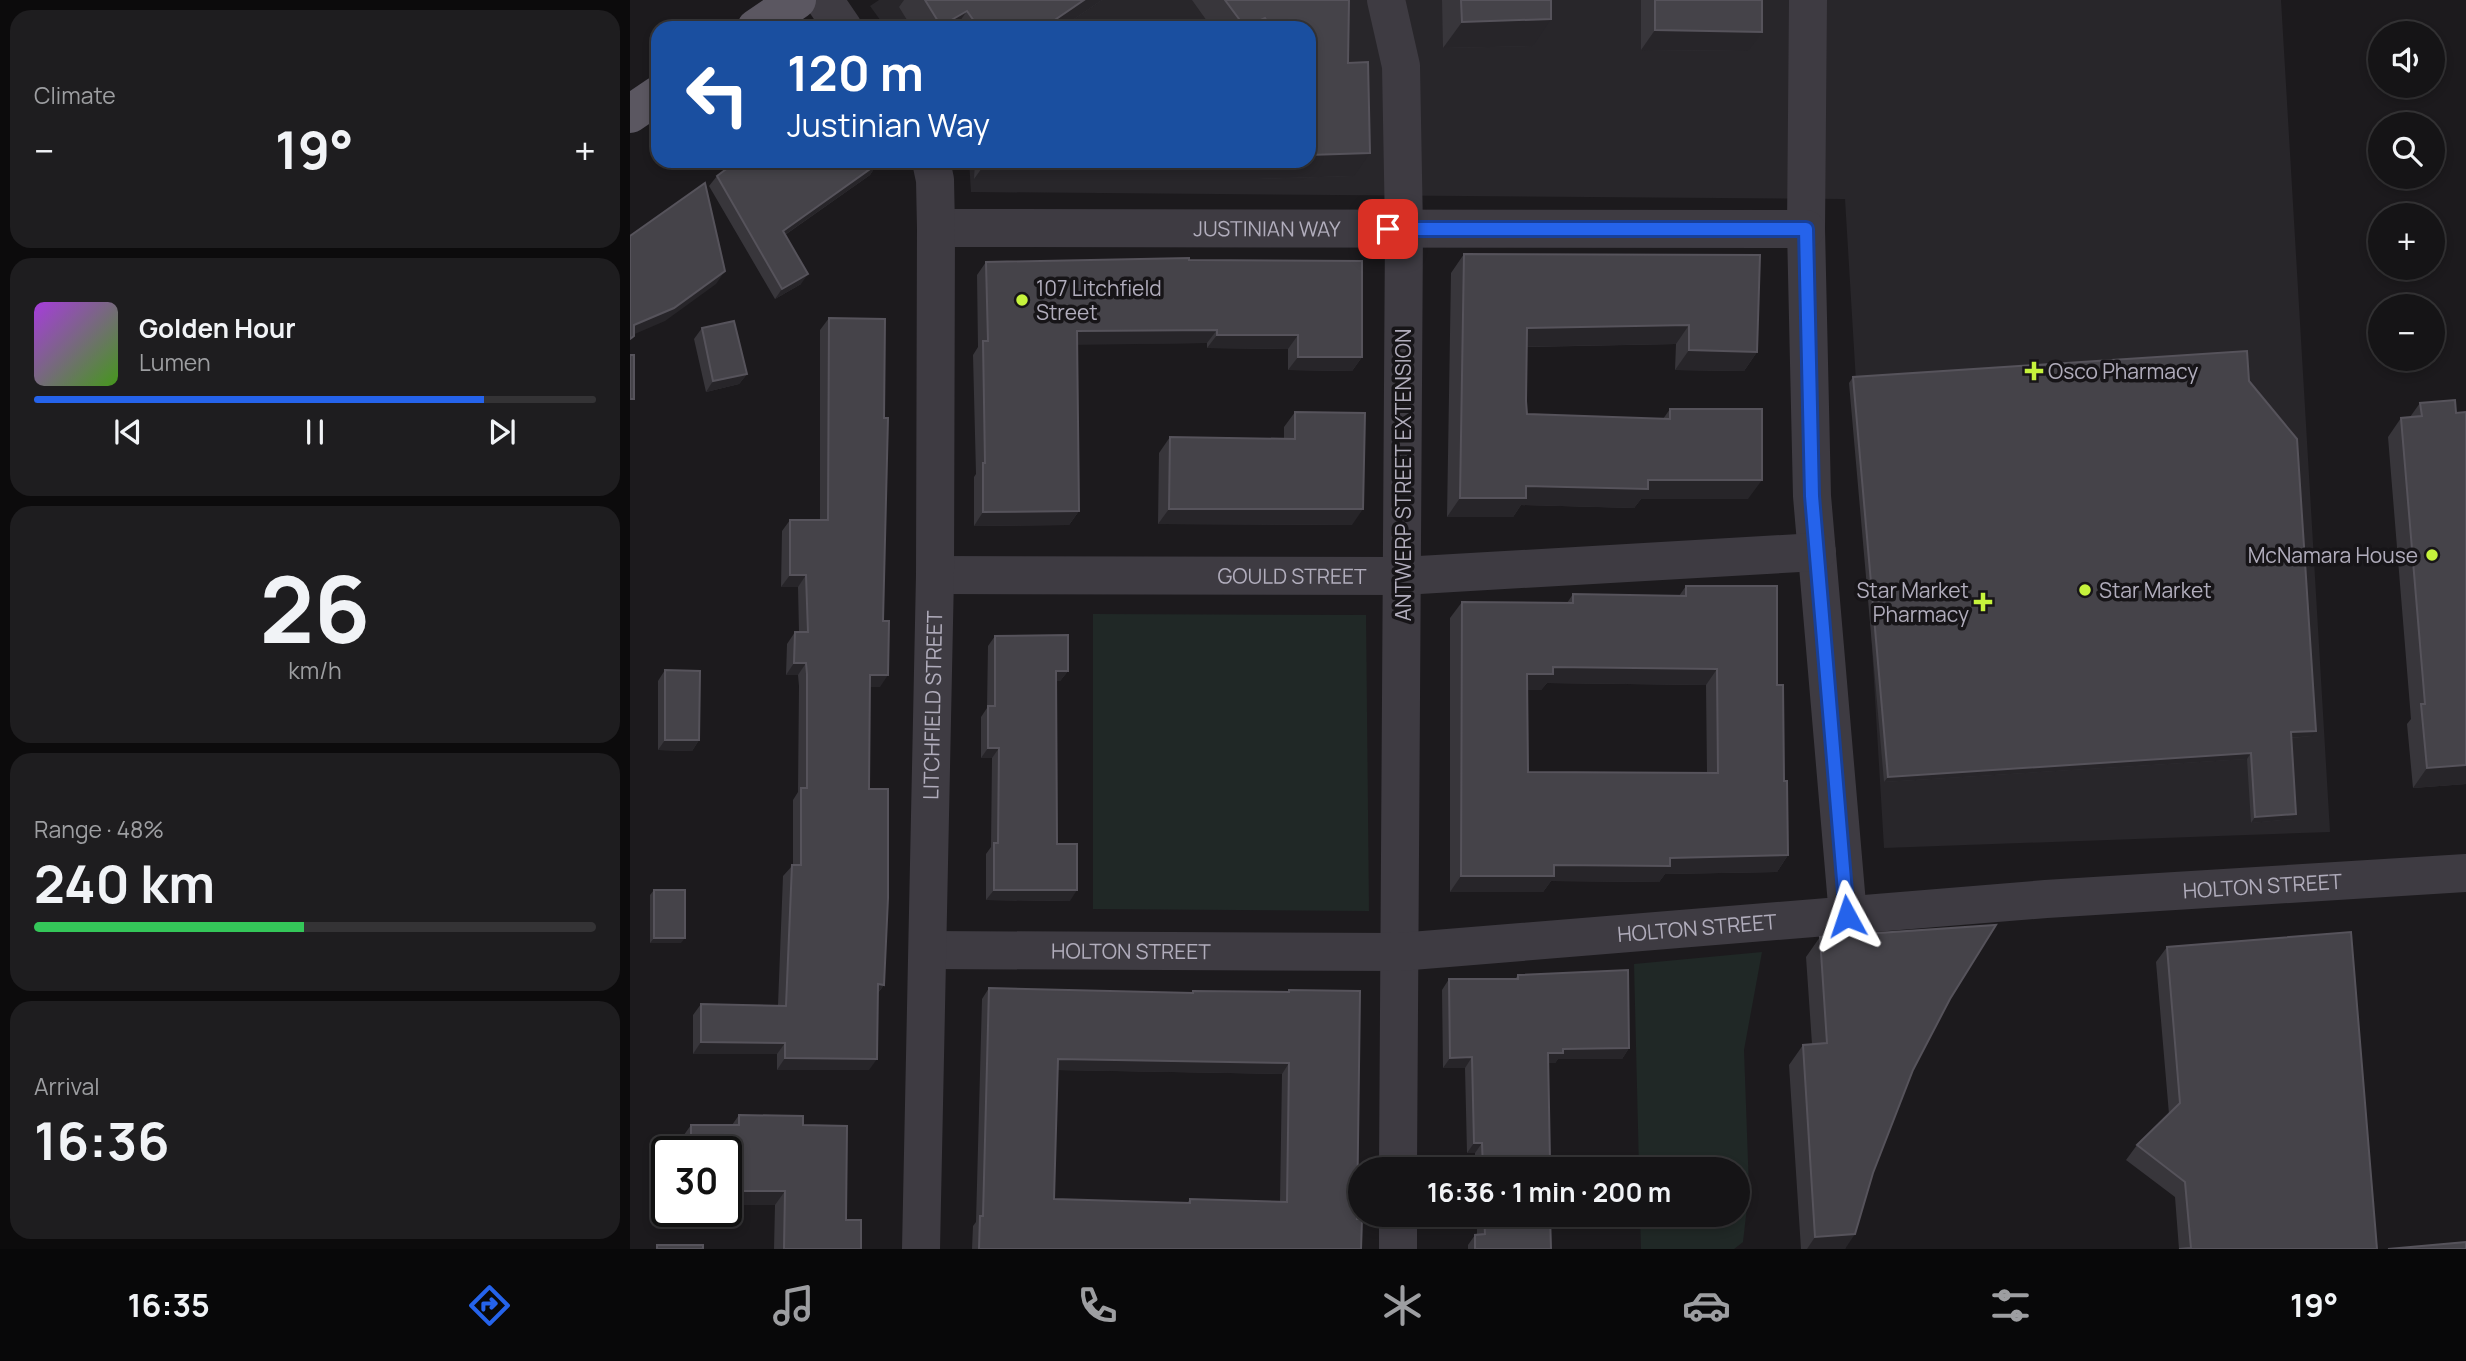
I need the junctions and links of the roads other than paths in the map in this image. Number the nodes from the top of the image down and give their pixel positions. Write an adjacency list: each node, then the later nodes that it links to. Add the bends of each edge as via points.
1 (797, 0): 5 (main road)
2 (824, 0): 6 (street)
3 (1387, 0): 11 (street, ANTWERP STREET EXTENSION, via 1401,66)
4 (1808, 0): 12 (street)
5 (766, 21)
6 (838, 21)
7 (651, 100): 8 (main road)
8 (630, 114)
9 (932, 168): 10 (street, LITCHFIELD STREET)
10 (936, 228): 11 (street, JUSTINIAN WAY); 14 (street, LITCHFIELD STREET)
11 (1404, 229): 12 (street, JUSTINIAN WAY); 15 (street, ANTWERP STREET EXTENSION)
12 (1806, 229): 13 (street)
13 (1817, 552): 15 (street, GOULD STREET); 17 (street)
14 (936, 575): 15 (street, GOULD STREET); 18 (street, LITCHFIELD STREET)
15 (1402, 576): 19 (street, ANTWERP STREET EXTENSION)
16 (2466, 873): 17 (street, HOLTON STREET)
17 (1847, 916): 19 (street, HOLTON STREET)
18 (928, 950): 19 (street, HOLTON STREET); 22 (street, LITCHFIELD STREET)
19 (1399, 952): 20 (street, ANTWERP STREET EXTENSION)
20 (1398, 1157)
21 (1398, 1227): 23 (street)
22 (921, 1249)
23 (1398, 1249)

